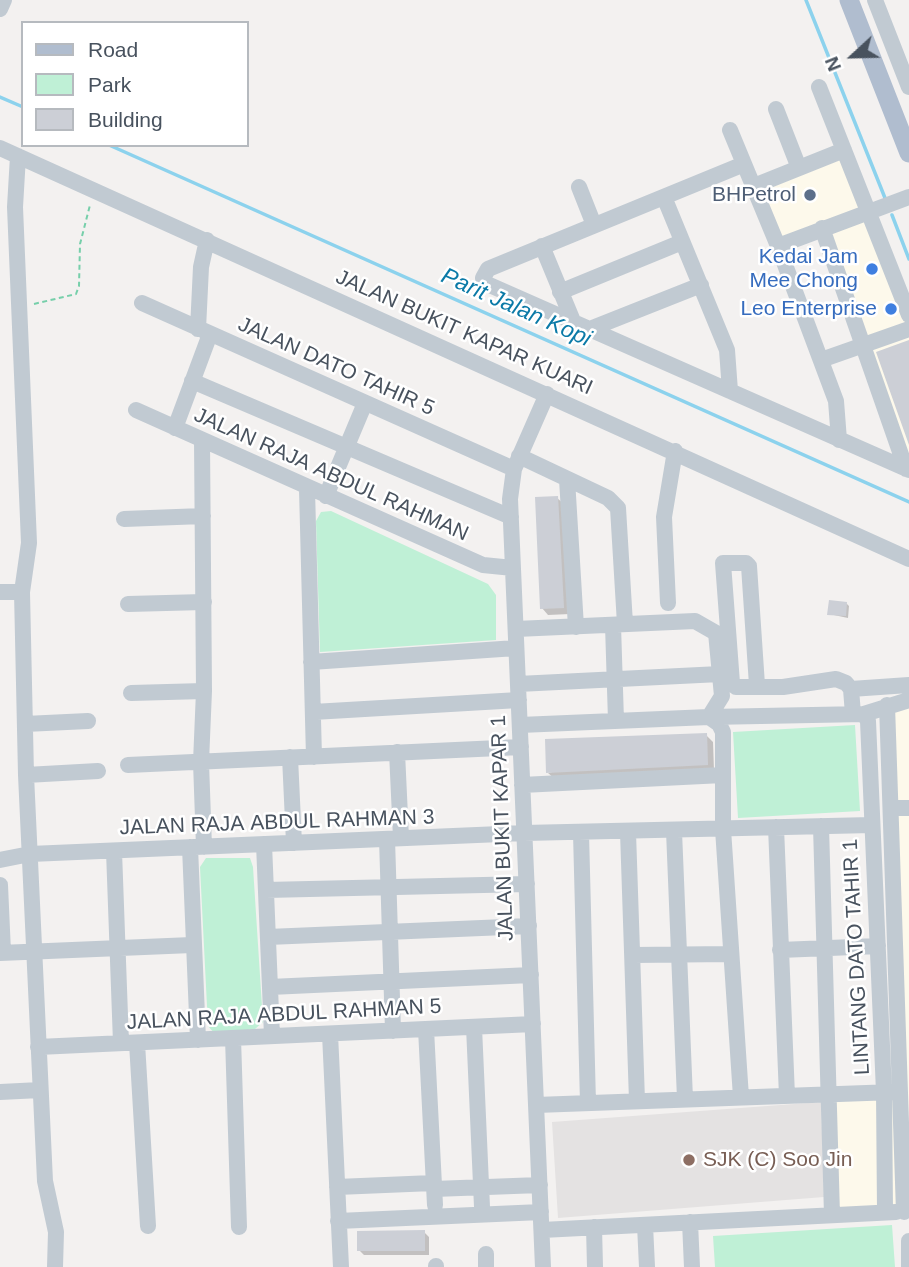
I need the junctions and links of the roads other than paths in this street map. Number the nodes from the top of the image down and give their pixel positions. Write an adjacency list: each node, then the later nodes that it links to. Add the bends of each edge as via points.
1 (4, 0): 4 (street)
2 (849, 0): 11 (main road)
3 (874, 0): 6 (street)
4 (0, 9)
5 (819, 87): 10 (street)
6 (909, 87)
7 (776, 109): 14 (street)
8 (730, 130): 13 (street)
9 (0, 148): 12 (street, JALAN BUKIT KAPAR KUARI)
10 (844, 150): 14 (street); 19 (street)
11 (909, 153)
12 (18, 156): 22 (street, JALAN BUKIT KAPAR KUARI); 57 (street, via 15,190 29,542)
13 (744, 164): 15 (street); 17 (street)
14 (799, 168): 15 (street)
15 (754, 186): 25 (street)
16 (579, 187): 20 (street)
17 (664, 197): 20 (street); 23 (street)
18 (904, 199): 19 (street)
19 (876, 208): 21 (street); 29 (street)
20 (594, 225): 24 (street)
21 (822, 228): 25 (street); 34 (street)
22 (207, 240): 33 (street, via 201,267); 38 (street, JALAN BUKIT KAPAR KUARI)
23 (682, 242): 26 (street); 27 (street)
24 (542, 246): 27 (street); 30 (street, via 488,269 485,283)
25 (778, 246): 35 (street)
26 (701, 285): 31 (street); 37 (street, via 727,350)
27 (560, 292): 30 (street)
28 (142, 303): 33 (street, JALAN DATO TAHIR 5)
29 (909, 315)
30 (573, 321): 31 (street)
31 (590, 329): 37 (street)
32 (909, 329): 34 (street)
33 (204, 331): 36 (street); 39 (street, JALAN DATO TAHIR 5)
34 (864, 345): 35 (street); 47 (street)
35 (821, 360): 42 (street, via 836,401)
36 (192, 381): 41 (street); 44 (street)
37 (730, 391): 42 (street)
38 (547, 394): 45 (street, JALAN BUKIT KAPAR KUARI); 46 (street, JALAN BUKIT KAPAR 1)
39 (365, 403): 44 (street); 46 (street, JALAN DATO TAHIR 5)
40 (136, 410): 41 (street, JALAN RAJA ABDUL RAHMAN)
41 (175, 428): 43 (street, JALAN RAJA ABDUL RAHMAN)
42 (839, 440): 47 (street)
43 (202, 441): 49 (street, JALAN RAJA ABDUL RAHMAN); 51 (street)
44 (347, 446): 50 (street); 52 (street)
45 (675, 452): 54 (street, JALAN BUKIT KAPAR KUARI); 60 (street, via 664,517)
46 (517, 463): 48 (street, JALAN DATO TAHIR 5); 52 (street, JALAN BUKIT KAPAR 1)
47 (907, 470)
48 (567, 479): 63 (street, JALAN DATO TAHIR 5, via 608,498 618,508); 64 (street)
49 (307, 489): 50 (street, JALAN RAJA ABDUL RAHMAN); 69 (street)
50 (326, 496): 55 (street, JALAN RAJA ABDUL RAHMAN, via 482,565)
51 (203, 516): 53 (street); 58 (street)
52 (511, 517): 55 (street, JALAN BUKIT KAPAR 1)
53 (124, 520)
54 (909, 559)
55 (513, 568): 65 (street, JALAN BUKIT KAPAR 1)
56 (0, 592): 57 (street)
57 (22, 592): 85 (street)
58 (204, 602): 61 (street); 75 (street)
59 (750, 602): 62 (street); 62 (street, via 749,566 728,561 723,563); 66 (street)
60 (668, 603)
61 (128, 604)
62 (726, 605): 67 (street)
63 (619, 624): 64 (street); 70 (street, via 695,621 716,633); 71 (street)
64 (576, 626): 65 (street)
65 (516, 629): 68 (street, JALAN BUKIT KAPAR 1)
66 (753, 644): 67 (street); 72 (street)
67 (731, 645): 72 (street, via 732,683 736,687)
68 (516, 648): 69 (street); 76 (street, JALAN BUKIT KAPAR 1)
69 (312, 662): 80 (street)
70 (720, 674): 71 (street); 82 (street, via 722,696)
71 (614, 679): 76 (street); 84 (street)
72 (757, 685): 74 (street, via 783,687 836,679)
73 (909, 685): 74 (street)
74 (851, 689): 81 (street, LINTANG DATO TAHIR 1)
75 (204, 691): 77 (street); 91 (street)
76 (518, 692): 80 (street); 86 (street, JALAN BUKIT KAPAR 1)
77 (131, 693)
78 (909, 700): 79 (street)
79 (887, 705): 81 (street); 97 (street)
80 (313, 712): 90 (street)
81 (858, 714): 82 (street); 99 (street, LINTANG DATO TAHIR 1, via 868,721)
82 (709, 717): 84 (street); 95 (street, via 723,732)
83 (88, 721): 85 (street)
84 (616, 721): 86 (street)
85 (25, 724): 94 (street)
86 (520, 725): 87 (street, JALAN BUKIT KAPAR 1)
87 (521, 747): 88 (street); 96 (street, JALAN BUKIT KAPAR 1)
88 (397, 752): 90 (street); 107 (street)
89 (290, 757): 90 (street); 91 (street); 108 (street)
90 (314, 757)
91 (201, 762): 92 (street); 110 (street)
92 (128, 765)
93 (98, 771): 94 (street)
94 (26, 775): 112 (street)
95 (723, 775): 96 (street); 102 (street)
96 (522, 785): 105 (street, JALAN BUKIT KAPAR 1)
97 (891, 808): 98 (street); 118 (street)
98 (909, 808)
99 (872, 825): 100 (street, JALAN RAJA ABDUL RAHMAN 3); 123 (street, LINTANG DATO TAHIR 1)
100 (821, 826): 101 (street, JALAN RAJA ABDUL RAHMAN 3); 125 (street)
101 (775, 828): 102 (street, JALAN RAJA ABDUL RAHMAN 3); 127 (street)
102 (723, 829): 103 (street, JALAN RAJA ABDUL RAHMAN 3); 129 (street)
103 (674, 831): 104 (street, JALAN RAJA ABDUL RAHMAN 3); 131 (street)
104 (628, 832): 106 (street, JALAN RAJA ABDUL RAHMAN 3); 130 (street)
105 (524, 833): 106 (street, JALAN RAJA ABDUL RAHMAN 3); 107 (street, JALAN RAJA ABDUL RAHMAN 3); 114 (street, JALAN BUKIT KAPAR 1)
106 (582, 833): 154 (street)
107 (394, 839): 108 (street, JALAN RAJA ABDUL RAHMAN 3); 116 (street)
108 (294, 843): 109 (street, JALAN RAJA ABDUL RAHMAN 3)
109 (264, 844): 110 (street, JALAN RAJA ABDUL RAHMAN 3); 117 (street)
110 (197, 847): 111 (street, JALAN RAJA ABDUL RAHMAN 3); 122 (street)
111 (114, 851): 112 (street, JALAN RAJA ABDUL RAHMAN 3); 124 (street)
112 (30, 854): 113 (street, JALAN RAJA ABDUL RAHMAN 3); 126 (street)
113 (0, 860)
114 (527, 884): 116 (street); 119 (street, JALAN BUKIT KAPAR 1)
115 (0, 885): 128 (street)
116 (388, 887): 117 (street); 120 (street)
117 (266, 890): 121 (street)
118 (901, 912): 135 (street)
119 (528, 926): 120 (street); 132 (street, JALAN BUKIT KAPAR 1)
120 (390, 931): 121 (street); 133 (street)
121 (268, 937): 134 (street)
122 (192, 945): 124 (street); 143 (street)
123 (878, 946): 125 (street); 149 (street, LINTANG DATO TAHIR 1)
124 (118, 947): 126 (street); 144 (street)
125 (826, 948): 127 (street); 148 (street)
126 (35, 950): 128 (street); 145 (street)
127 (780, 950): 150 (street)
128 (1, 953)
129 (731, 954): 131 (street); 151 (street)
130 (633, 955): 131 (street); 153 (street)
131 (679, 955): 152 (street)
132 (531, 975): 133 (street); 136 (street, JALAN BUKIT KAPAR 1)
133 (391, 981): 134 (street); 139 (street)
134 (270, 987): 141 (street)
135 (903, 999): 149 (street)
136 (533, 1024): 137 (street, JALAN RAJA ABDUL RAHMAN 5); 155 (street, JALAN BUKIT KAPAR 1)
137 (474, 1027): 138 (street, JALAN RAJA ABDUL RAHMAN 5); 158 (street)
138 (426, 1029): 139 (street, JALAN RAJA ABDUL RAHMAN 5); 159 (street)
139 (393, 1031): 140 (street, JALAN RAJA ABDUL RAHMAN 5)
140 (330, 1034): 141 (street, JALAN RAJA ABDUL RAHMAN 5); 157 (street)
141 (272, 1036): 142 (street, JALAN RAJA ABDUL RAHMAN 5)
142 (233, 1038): 143 (street, JALAN RAJA ABDUL RAHMAN 5); 169 (street)
143 (198, 1040): 144 (street, JALAN RAJA ABDUL RAHMAN 5)
144 (129, 1043): 145 (street, JALAN RAJA ABDUL RAHMAN 5); 168 (street)
145 (38, 1047): 146 (street)
146 (40, 1090): 147 (street); 173 (street, via 45,1181 56,1232)
147 (0, 1092)
148 (829, 1094): 149 (street); 150 (street); 164 (street)
149 (898, 1094): 161 (street, LINTANG DATO TAHIR 1); 163 (street)
150 (787, 1096): 151 (street)
151 (741, 1097): 152 (street)
152 (685, 1099): 153 (street)
153 (637, 1101): 154 (street)
154 (588, 1103): 155 (street)
155 (536, 1105): 156 (street, JALAN BUKIT KAPAR 1)
156 (540, 1185): 158 (street); 162 (street, JALAN BUKIT KAPAR 1)
157 (337, 1187): 159 (street); 165 (street)
158 (481, 1187): 159 (street); 160 (street)
159 (434, 1192)
160 (482, 1207)
161 (885, 1211): 163 (street); 164 (street)
162 (541, 1212): 165 (street); 171 (street, JALAN BUKIT KAPAR 1)
163 (906, 1212)
164 (832, 1215): 166 (street)
165 (338, 1221): 174 (street)
166 (690, 1222): 167 (street); 178 (street)
167 (645, 1225): 170 (street); 177 (street)
168 (148, 1226)
169 (239, 1227)
170 (594, 1227): 171 (street); 176 (street)
171 (542, 1230): 175 (street, JALAN BUKIT KAPAR 1)
172 (909, 1241): 179 (street)
173 (55, 1267)
174 (341, 1267)
175 (543, 1267)
176 (595, 1267)
177 (647, 1267)
178 (692, 1267)
179 (909, 1267)

